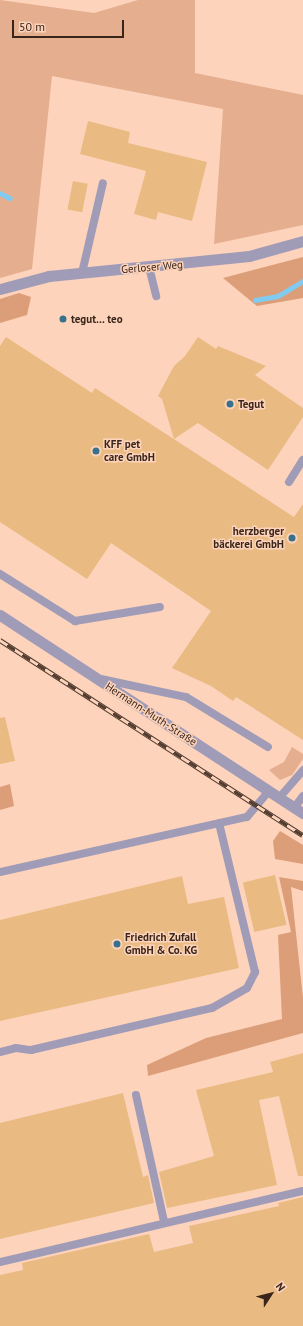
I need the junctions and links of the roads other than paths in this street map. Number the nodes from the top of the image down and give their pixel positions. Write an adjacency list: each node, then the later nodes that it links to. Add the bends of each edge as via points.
1 (103, 183): 4 (lane)
2 (303, 241): 3 (street, Gerloser Weg, via 249,256)
3 (149, 267): 4 (street, Gerloser Weg); 6 (lane)
4 (82, 273): 5 (street, Gerloser Weg, via 49,276)
5 (0, 289)
6 (156, 296)
7 (303, 460): 8 (lane)
8 (289, 482)
9 (0, 574): 10 (lane, via 75,621)
10 (160, 607)
11 (0, 615): 12 (street, Hermann-Muth-Straße)
12 (95, 678): 13 (lane, via 186,697); 15 (street, Hermann-Muth-Straße)
13 (268, 747)
14 (303, 770): 17 (lane)
15 (269, 791): 17 (street, Hermann-Muth-Straße); 19 (lane, via 247,817)
16 (303, 796): 18 (lane)
17 (279, 798): 18 (street, Hermann-Muth-Straße)
18 (299, 810)
19 (219, 823): 20 (lane); 21 (lane, via 255,972 247,988 212,1008 31,1050 16,1048)
20 (0, 872)
21 (0, 1052)
22 (136, 1095): 24 (lane)
23 (303, 1191): 24 (lane)
24 (164, 1221): 25 (lane)
25 (0, 1262)

